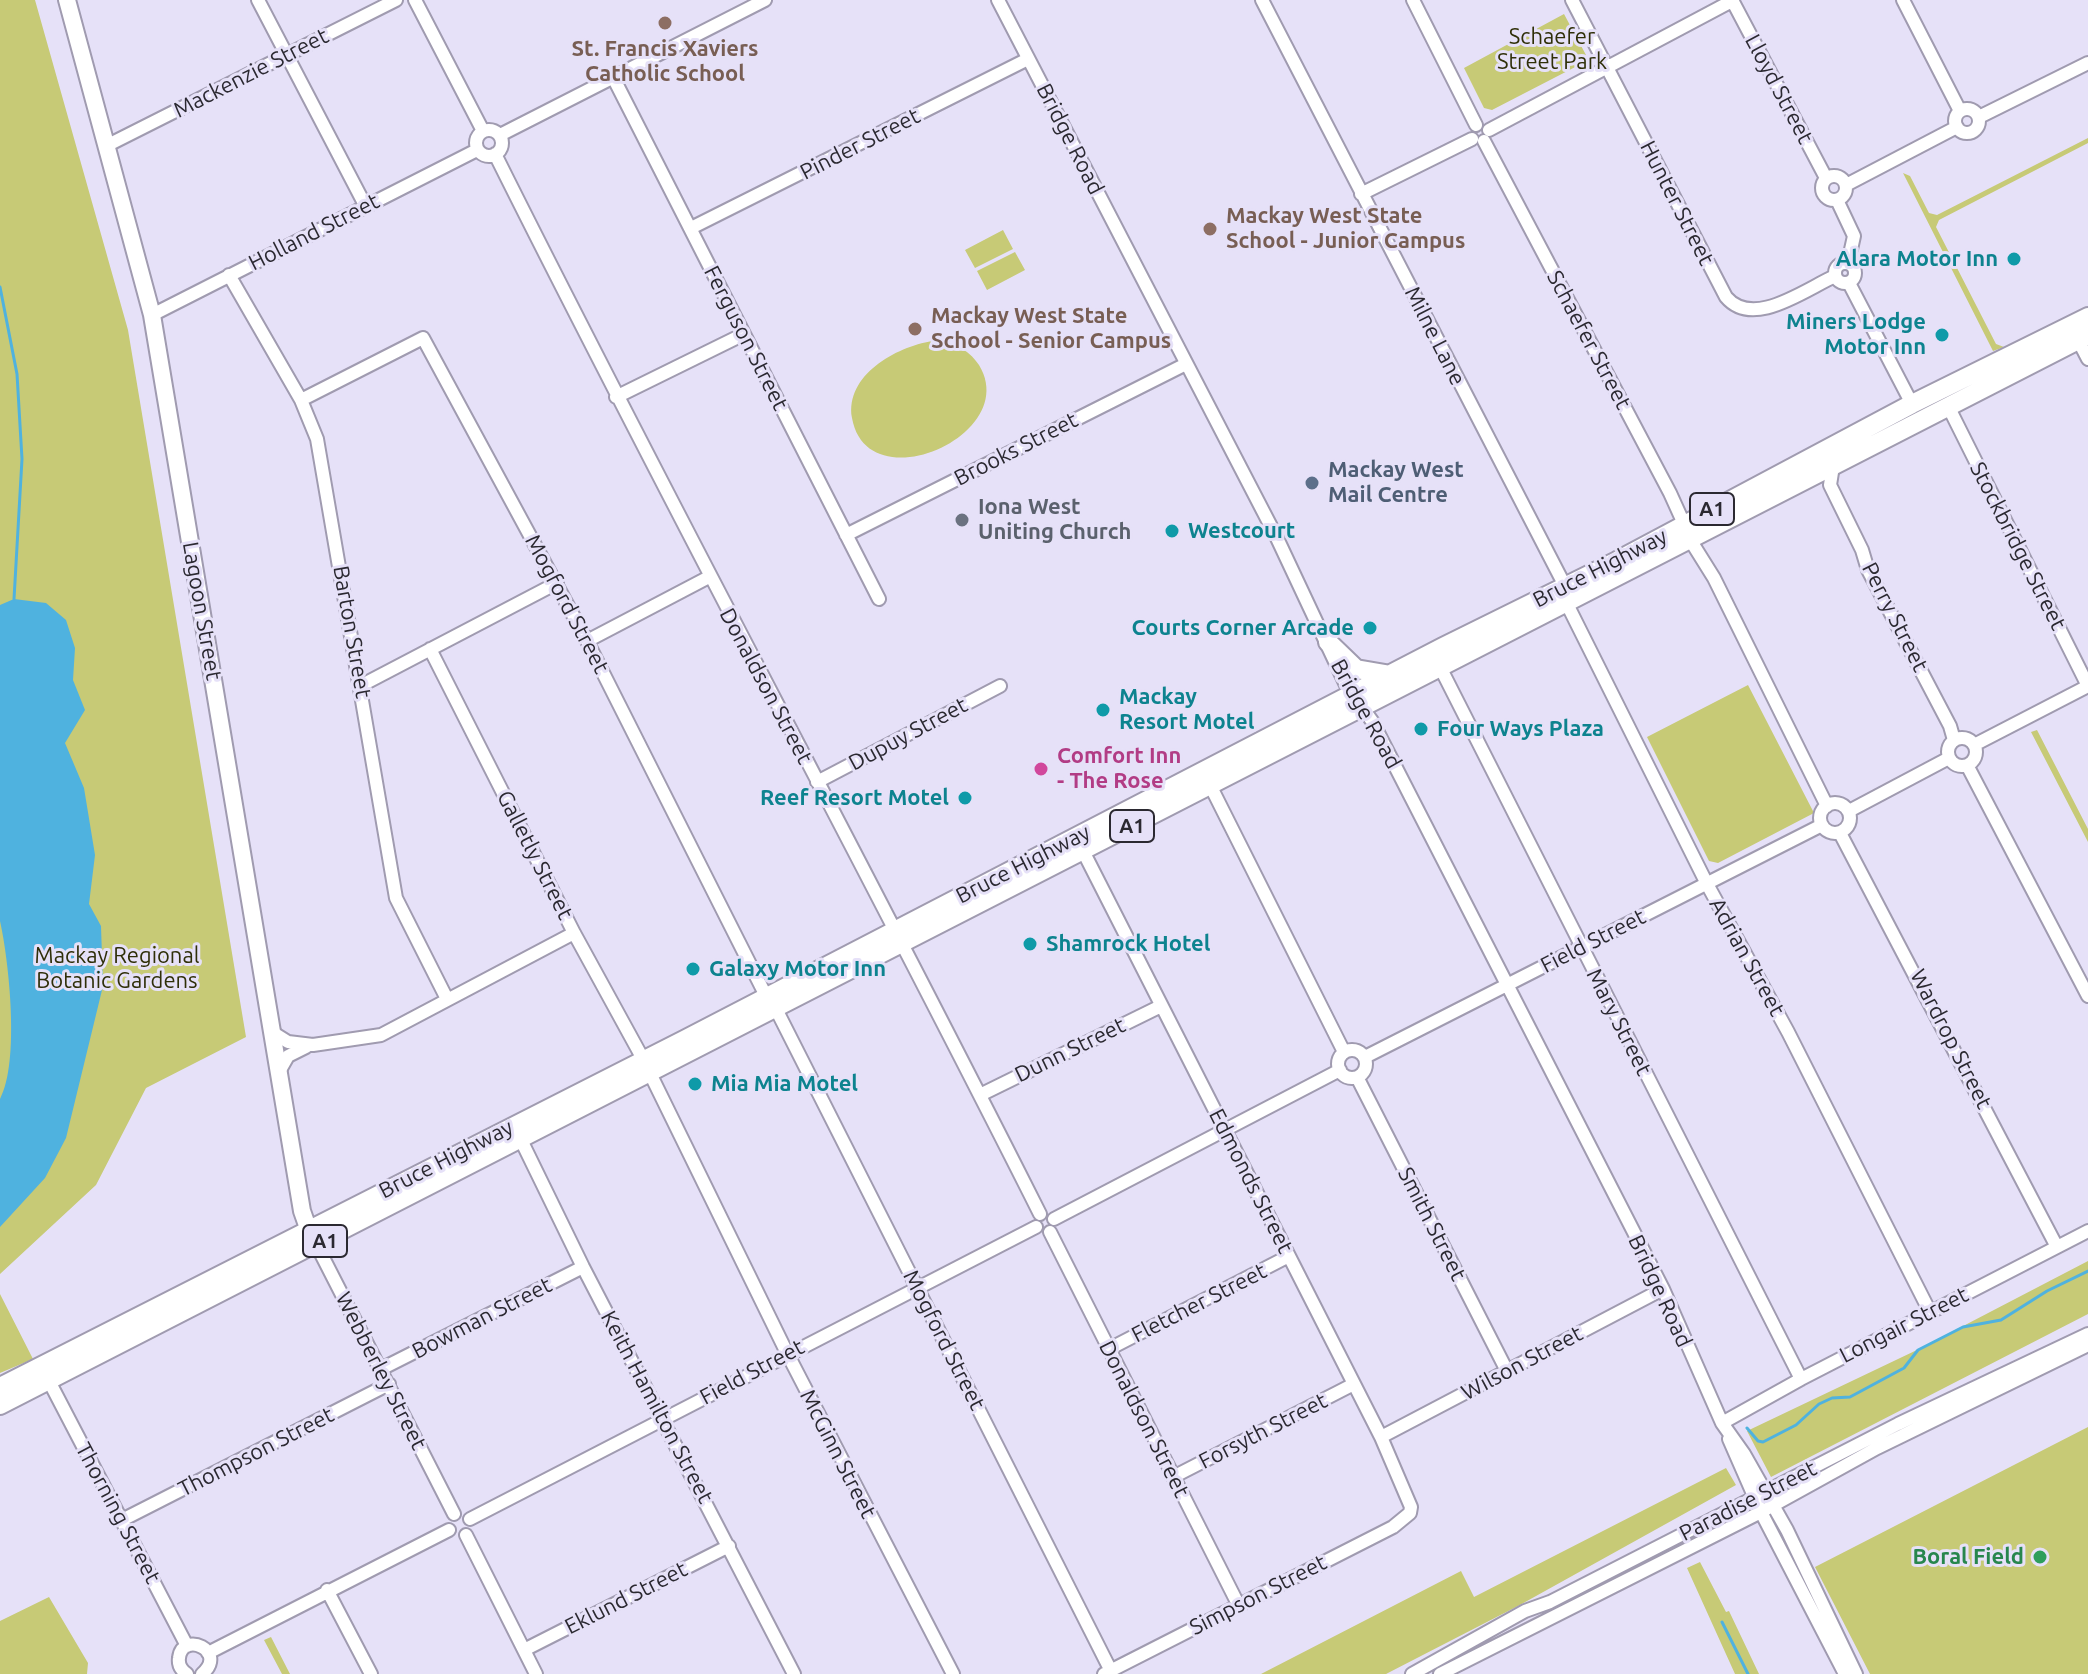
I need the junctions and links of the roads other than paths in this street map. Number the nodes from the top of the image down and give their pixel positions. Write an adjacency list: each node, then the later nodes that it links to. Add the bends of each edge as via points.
1 (67, 0): 23 (main road, Lagoon Street)
2 (258, 0): 12 (street)
3 (396, 0): 12 (street, Mackenzie Street)
4 (415, 0): 20 (street)
5 (765, 0): 16 (street)
6 (998, 0): 13 (street, Bridge Road)
7 (1262, 0): 28 (street, Milne Lane)
8 (1413, 0): 22 (street, via 1476,125 1471,130)
9 (1572, 0): 15 (street, Hunter Street)
10 (1732, 0): 15 (street); 26 (street, Lloyd Street)
11 (1903, 0): 17 (street)
12 (285, 54): 23 (street, Mackenzie Street); 30 (street)
13 (1028, 59): 31 (street, Pinder Street); 40 (street, Bridge Road)
14 (2088, 63): 18 (street)
15 (1607, 68): 22 (street); 34 (street, Hunter Street, via 1736,309 1755,312)
16 (613, 77): 21 (street); 31 (street, Ferguson Street)
17 (1960, 111): 18 (street, via 1969,109); 19 (street)
18 (1979, 117): 19 (street, via 1973,131)
19 (1957, 127): 27 (street)
20 (483, 131): 21 (street); 24 (street, via 476,138)
21 (500, 135): 25 (street, via 501,147)
22 (1482, 137): 28 (street); 48 (street, Schaefer Street)
23 (106, 146): 36 (main road, Lagoon Street)
24 (477, 150): 25 (street); 30 (street, Holland Street)
25 (495, 154): 41 (street, Donaldson Street)
26 (1826, 178): 27 (street, via 1836,175); 29 (street, via 1823,194)
27 (1846, 185): 29 (street)
28 (1361, 194): 52 (street, Milne Lane)
29 (1837, 200): 32 (street, via 1854,236)
30 (365, 205): 33 (street, Holland Street)
31 (691, 228): 38 (street, Ferguson Street)
32 (1848, 263): 34 (street, via 1838,266); 35 (street, via 1856,274)
33 (229, 275): 36 (street, Holland Street); 42 (street, Barton Street)
34 (1835, 276): 35 (street)
35 (1849, 283): 43 (street)
36 (152, 315): 83 (main road, Lagoon Street)
37 (2081, 329): 39 (street); 43 (highway, Bruce Highway / A1); 44 (highway, Bruce Highway / A1)
38 (744, 334): 41 (street); 49 (street, Ferguson Street)
39 (2088, 359)
40 (1186, 364): 49 (street, Brooks Street); 55 (street, Bridge Road)
41 (616, 397): 50 (street, Donaldson Street)
42 (301, 400): 51 (street, Mogford Street, via 423,338); 59 (street, Barton Street, via 325,472)
43 (1912, 404): 48 (highway, Bruce Highway / A1)
44 (1948, 406): 45 (highway, Bruce Highway / A1); 61 (street, Stockbridge Street)
45 (1833, 466): 46 (highway, Bruce Highway / A1); 47 (street, Perry Street, via 1829,479)
46 (1807, 479): 47 (street); 48 (highway, Bruce Highway / A1)
47 (1835, 495): 63 (street, Perry Street)
48 (1688, 531): 52 (highway, Bruce Highway / A1); 69 (street)
49 (846, 535): 53 (street, Ferguson Street)
50 (709, 577): 54 (street); 67 (street, Donaldson Street)
51 (557, 583): 54 (street, Mogford Street); 56 (street)
52 (1565, 594): 57 (highway, Bruce Highway / A1); 58 (highway, Bruce Highway / A1); 74 (street, Adrian Street)
53 (879, 599)
54 (587, 641): 81 (street, Mogford Street)
55 (1328, 642): 58 (highway, via 1356,669); 62 (street, Bridge Road)
56 (430, 649): 59 (street); 75 (street, Galletly Street)
57 (1439, 665): 62 (highway, Bruce Highway / A1); 77 (street, Mary Street)
58 (1391, 675): 62 (highway, Bruce Highway / A1)
59 (362, 685): 80 (street, Barton Street, via 396,898)
60 (1000, 686): 67 (street, Dupuy Street)
61 (2088, 686): 64 (street)
62 (1358, 701): 68 (highway, Bruce Highway / A1); 76 (highway, Bruce Highway / A1); 78 (street, Bridge Road)
63 (1954, 740): 64 (street, via 1967,739); 65 (street)
64 (1974, 745): 66 (street, via 1975,757)
65 (1949, 758): 66 (street); 70 (street)
66 (1967, 765): 79 (street)
67 (817, 782): 76 (street, Donaldson Street)
68 (1210, 785): 73 (highway, Bruce Highway / A1); 85 (street)
69 (1827, 806): 70 (street, via 1841,804); 71 (street)
70 (1849, 811): 72 (street, via 1849,824)
71 (1822, 825): 72 (street); 74 (street, Field Street)
72 (1840, 833): 99 (street, Wardrop Street)
73 (1083, 851): 76 (highway, Bruce Highway / A1); 82 (street, Edmonds Street)
74 (1707, 884): 77 (street, Field Street); 104 (street, Adrian Street)
75 (574, 933): 80 (street); 87 (street, Galletly Street)
76 (899, 937): 81 (highway, Bruce Highway / A1); 91 (street, Donaldson Street)
77 (1581, 947): 78 (street, Field Street); 111 (street, Mary Street)
78 (1506, 985): 86 (street, Field Street); 103 (street, Bridge Road)
79 (2088, 996)
80 (447, 999): 84 (street, via 381,1035)
81 (771, 1002): 87 (highway, Bruce Highway / A1); 102 (street, Mogford Street)
82 (1161, 1006): 91 (street, Dunn Street); 92 (street, Edmonds Street)
83 (272, 1032): 84 (street, via 288,1042); 88 (main road, Lagoon Street)
84 (313, 1045): 88 (street, via 292,1053)
85 (1344, 1052): 86 (street); 89 (street)
86 (1365, 1057): 90 (street, via 1365,1070)
87 (646, 1067): 93 (highway, Bruce Highway / A1); 98 (highway, Bruce Highway / A1); 108 (street, McGinn Street)
88 (280, 1070): 98 (main road, Lagoon Street)
89 (1340, 1070): 90 (street); 92 (street)
90 (1357, 1077): 110 (street, Smith Street)
91 (980, 1095): 95 (street, Donaldson Street)
92 (1226, 1130): 94 (street); 100 (street, Edmonds Street)
93 (521, 1140): 98 (highway, Bruce Highway / A1); 101 (street, Keith Hamilton Street)
94 (1054, 1219): 95 (street, via 1047,1213); 97 (street)
95 (1038, 1221): 97 (street, via 1042,1232); 102 (street, Field Street)
96 (2088, 1231): 99 (street, Longair Street)
97 (1050, 1232): 107 (street, Donaldson Street)
98 (312, 1237): 109 (street, Webberley Street); 112 (highway, Bruce Highway / A1); 115 (highway, Bruce Highway / A1)
99 (2057, 1247): 104 (street, Longair Street)
100 (1289, 1256): 107 (street, Fletcher Street); 114 (street, Edmonds Street)
101 (583, 1267): 109 (street, Bowman Street); 117 (street, Keith Hamilton Street)
102 (918, 1288): 108 (street, Field Street); 136 (street, Mogford Street)
103 (1663, 1289): 110 (street, Wilson Street); 118 (street, Bridge Road)
104 (1930, 1312): 111 (street, Longair Street)
105 (2088, 1334): 121 (street, Paradise Street)
106 (2088, 1345): 122 (street, Paradise Street)
107 (1109, 1349): 120 (street, Donaldson Street)
108 (787, 1353): 117 (street, Field Street); 142 (street, McGinn Street)
109 (381, 1369): 113 (street, Webberley Street)
110 (1507, 1371): 119 (street, Wilson Street)
111 (1801, 1379): 118 (street, Longair Street)
112 (49, 1381): 116 (highway, Bruce Highway / A1); 126 (street, Thorning Street)
113 (389, 1384): 124 (street, Webberley Street); 126 (street, Thompson Street)
114 (1352, 1385): 119 (street, Edmonds Street); 120 (street, Forsyth Street)
115 (0, 1387)
116 (0, 1405)
117 (663, 1419): 125 (street, Field Street); 129 (street, Keith Hamilton Street)
118 (1725, 1427): 121 (street, Bridge Road, via 1744,1454)
119 (1381, 1437): 123 (street, Edmonds Street, via 1410,1499)
120 (1173, 1477): 131 (street, Donaldson Street)
121 (1760, 1495): 122 (street, Bridge Road); 143 (street, Paradise Street, via 1525,1611)
122 (1766, 1509): 144 (street, Paradise Street); 145 (street, Bridge Road); 146 (street, Bridge Road, via 1822,1597)
123 (1410, 1513): 131 (street, Simpson Street, via 1393,1527)
124 (454, 1514): 125 (street); 127 (street)
125 (470, 1519): 128 (street)
126 (122, 1520): 132 (street, Thorning Street)
127 (449, 1530): 128 (street); 130 (street)
128 (466, 1535): 133 (street)
129 (729, 1546): 133 (street, Eklund Street); 141 (street, Keith Hamilton Street)
130 (327, 1590): 134 (street); 139 (street)
131 (1239, 1606): 136 (street, Simpson Street)
132 (187, 1646): 134 (street, via 201,1645); 135 (street, via 179,1655)
133 (524, 1650): 140 (street)
134 (208, 1653): 138 (street, via 210,1663)
135 (183, 1670): 137 (street)
136 (1107, 1672)
137 (166, 1674)
138 (202, 1674)
139 (371, 1674)
140 (536, 1674)
141 (793, 1674)
142 (953, 1674)
143 (1412, 1674)
144 (1440, 1674)
145 (1845, 1674)
146 (1856, 1674)

